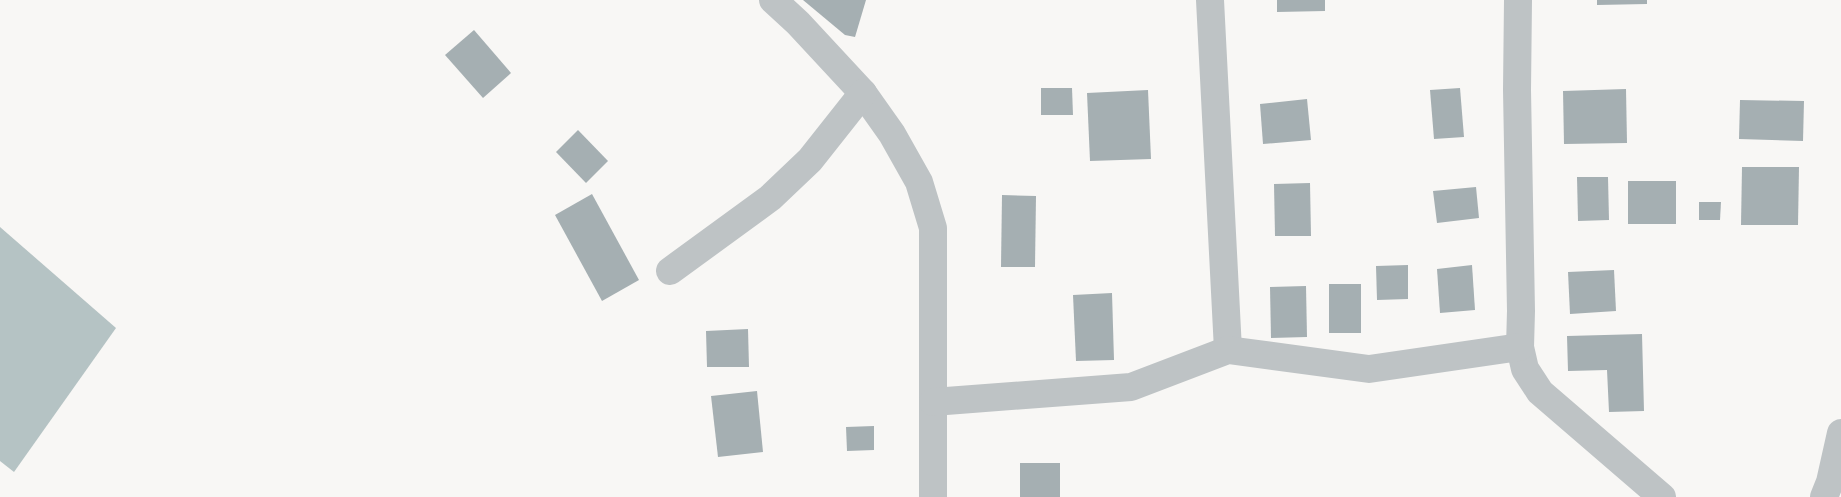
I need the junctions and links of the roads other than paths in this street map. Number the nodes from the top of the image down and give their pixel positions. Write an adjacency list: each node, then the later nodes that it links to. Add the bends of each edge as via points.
1 (773, 0): 4 (street)
2 (1210, 0): 7 (street)
3 (1518, 0): 6 (street)
4 (863, 93): 5 (street, via 810,160 770,198); 8 (street, via 892,134 919,182 933,228)
5 (670, 271)
6 (1520, 347): 7 (street, via 1369,369); 11 (street, via 1525,369 1540,392)
7 (1228, 350): 8 (street, via 1131,386)
8 (932, 402): 10 (street)
9 (1841, 433): 12 (street)
10 (932, 497)
11 (1662, 497)
12 (1824, 497)

